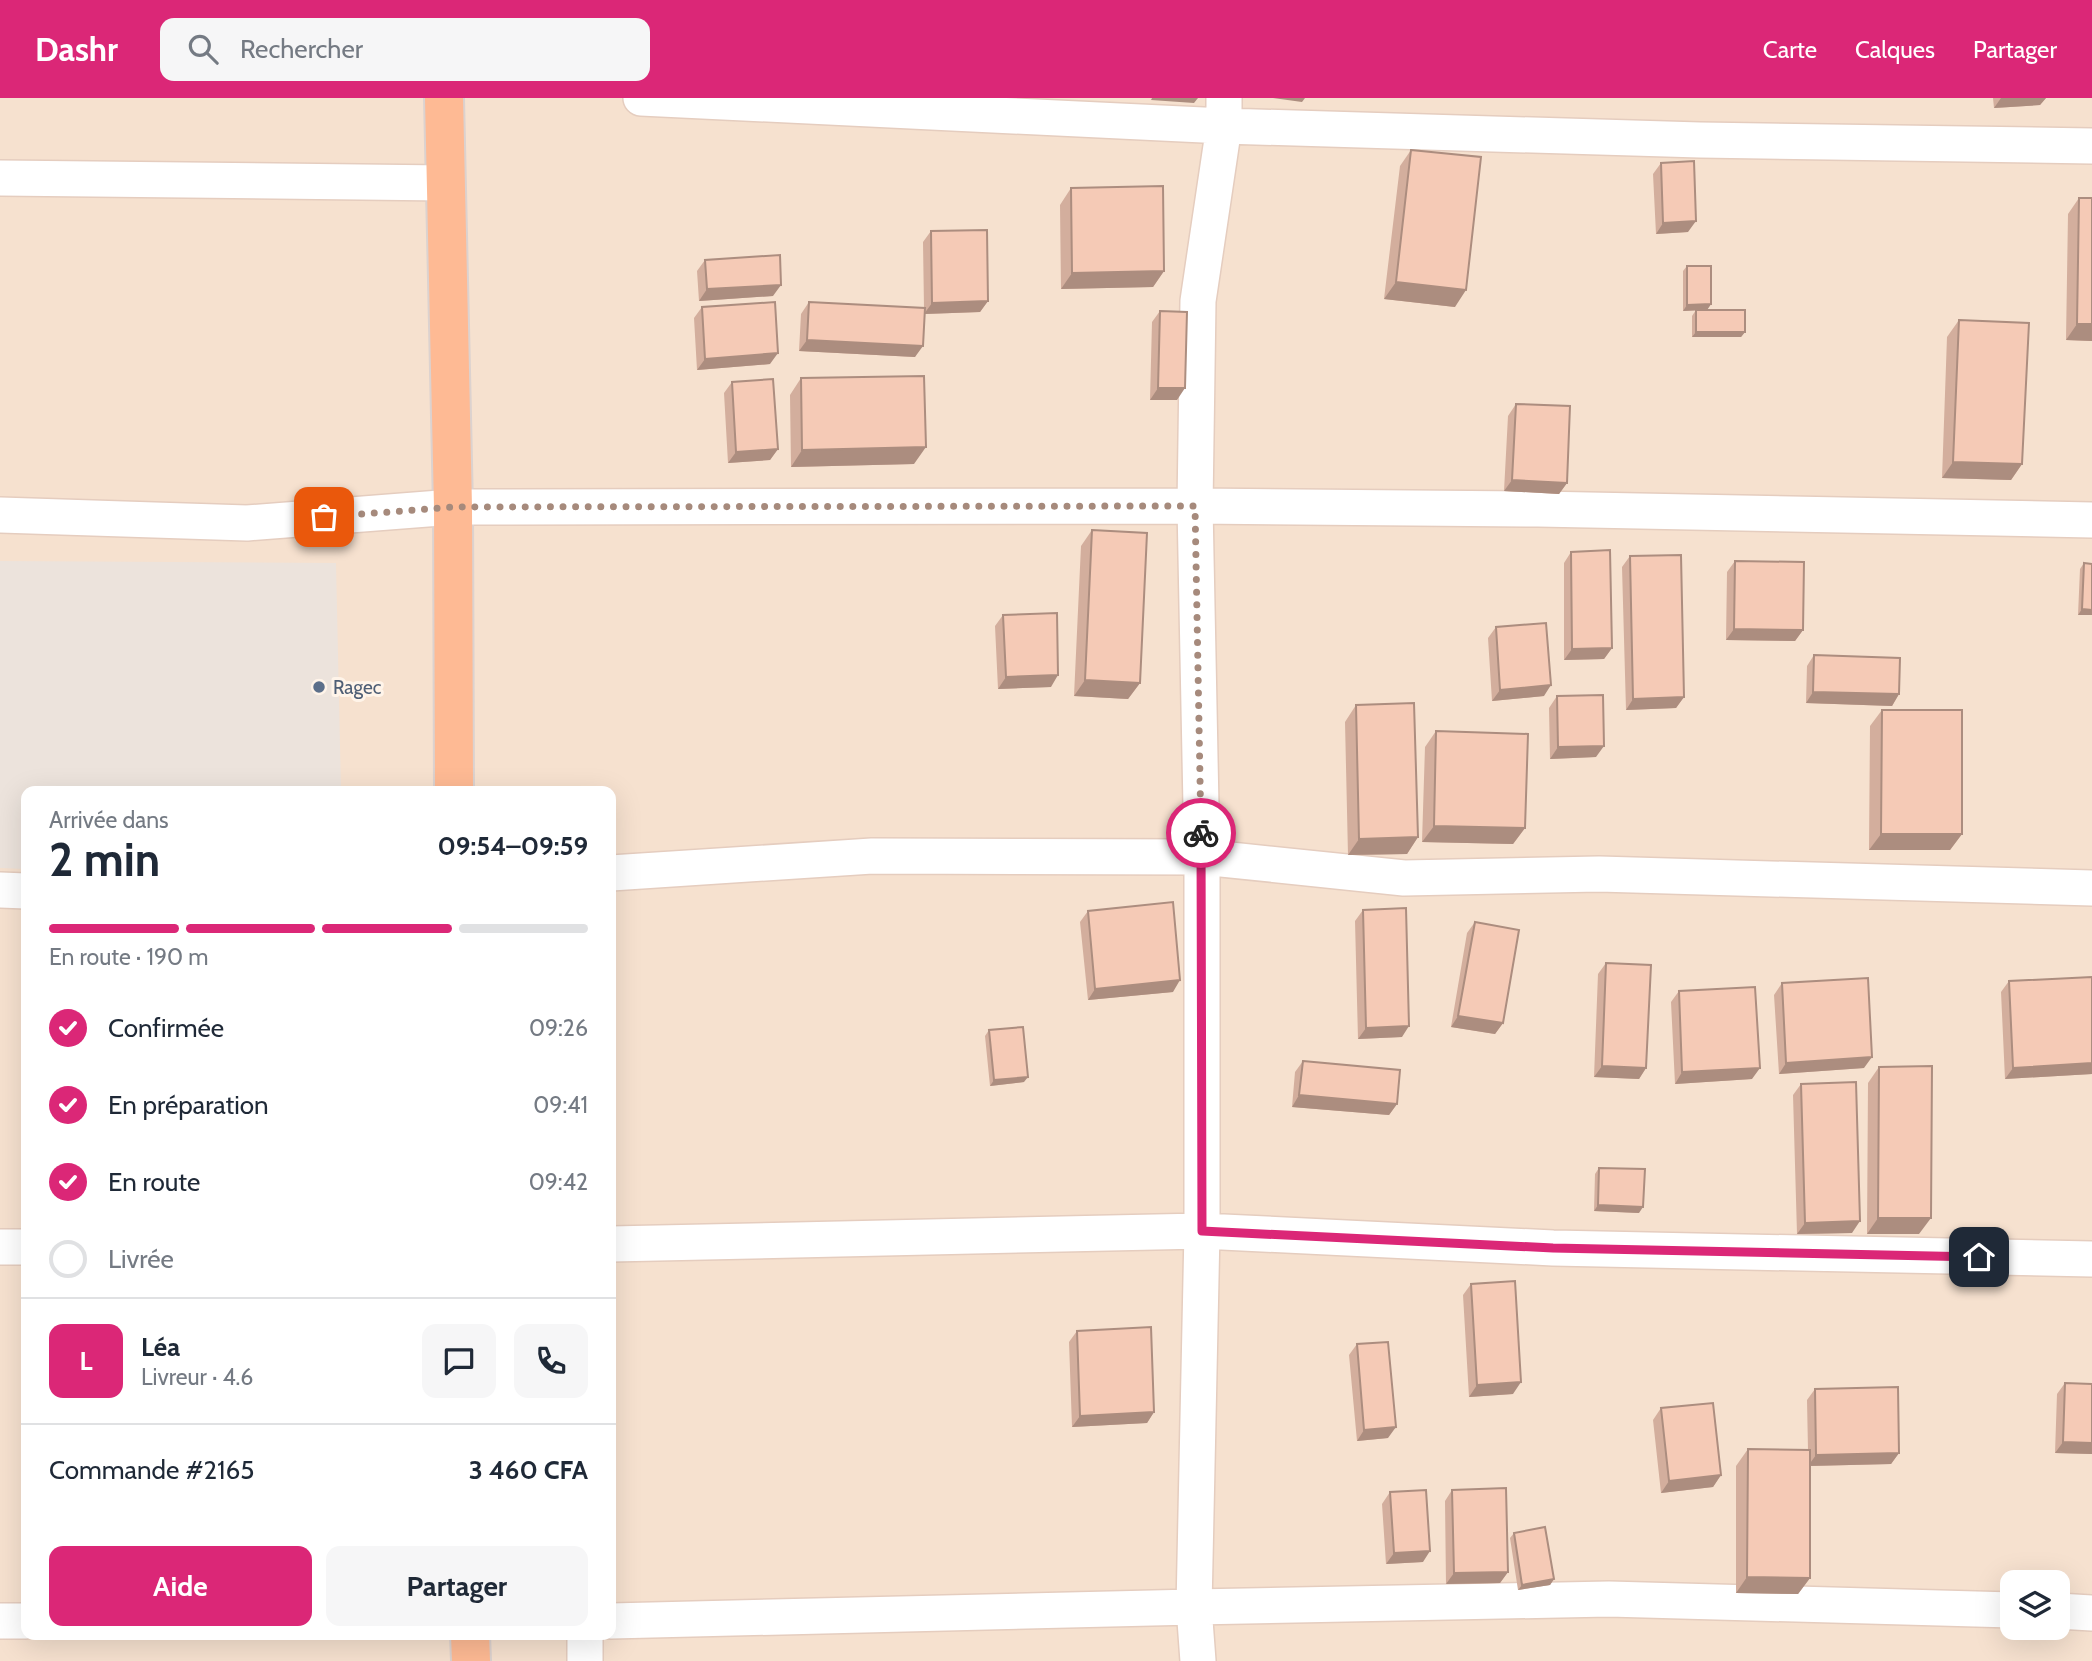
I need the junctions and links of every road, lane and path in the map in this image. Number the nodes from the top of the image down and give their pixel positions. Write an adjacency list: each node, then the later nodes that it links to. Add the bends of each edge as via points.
1 (444, 98): 6 (highway)
2 (641, 98): 3 (street)
3 (1224, 112): 4 (street, via 1700,140); 7 (street, via 1198,301)
4 (2092, 146)
5 (0, 178): 6 (street)
6 (446, 183): 8 (highway)
7 (1195, 506): 8 (street); 10 (street); 12 (street)
8 (453, 507): 9 (street, via 247,523); 11 (highway)
9 (0, 514)
10 (2092, 520)
11 (454, 786)
12 (1202, 857): 13 (street, via 872,856); 14 (street, via 1404,878 1599,874); 17 (street)
13 (616, 873)
14 (2092, 887)
15 (0, 890): 16 (street)
16 (21, 891)
17 (1202, 1231): 18 (street); 21 (street, via 1553,1248); 22 (street)
18 (616, 1244)
19 (0, 1247): 20 (street)
20 (21, 1247)
21 (2092, 1259)
22 (1195, 1606): 23 (street, via 1609,1599); 28 (street); 33 (street)
23 (2000, 1610)
24 (2070, 1612): 25 (street)
25 (2092, 1613)
26 (0, 1620): 27 (street)
27 (21, 1621)
28 (616, 1621)
29 (470, 1640): 31 (highway)
30 (585, 1640): 32 (street)
31 (471, 1661)
32 (584, 1661)
33 (1198, 1661)

